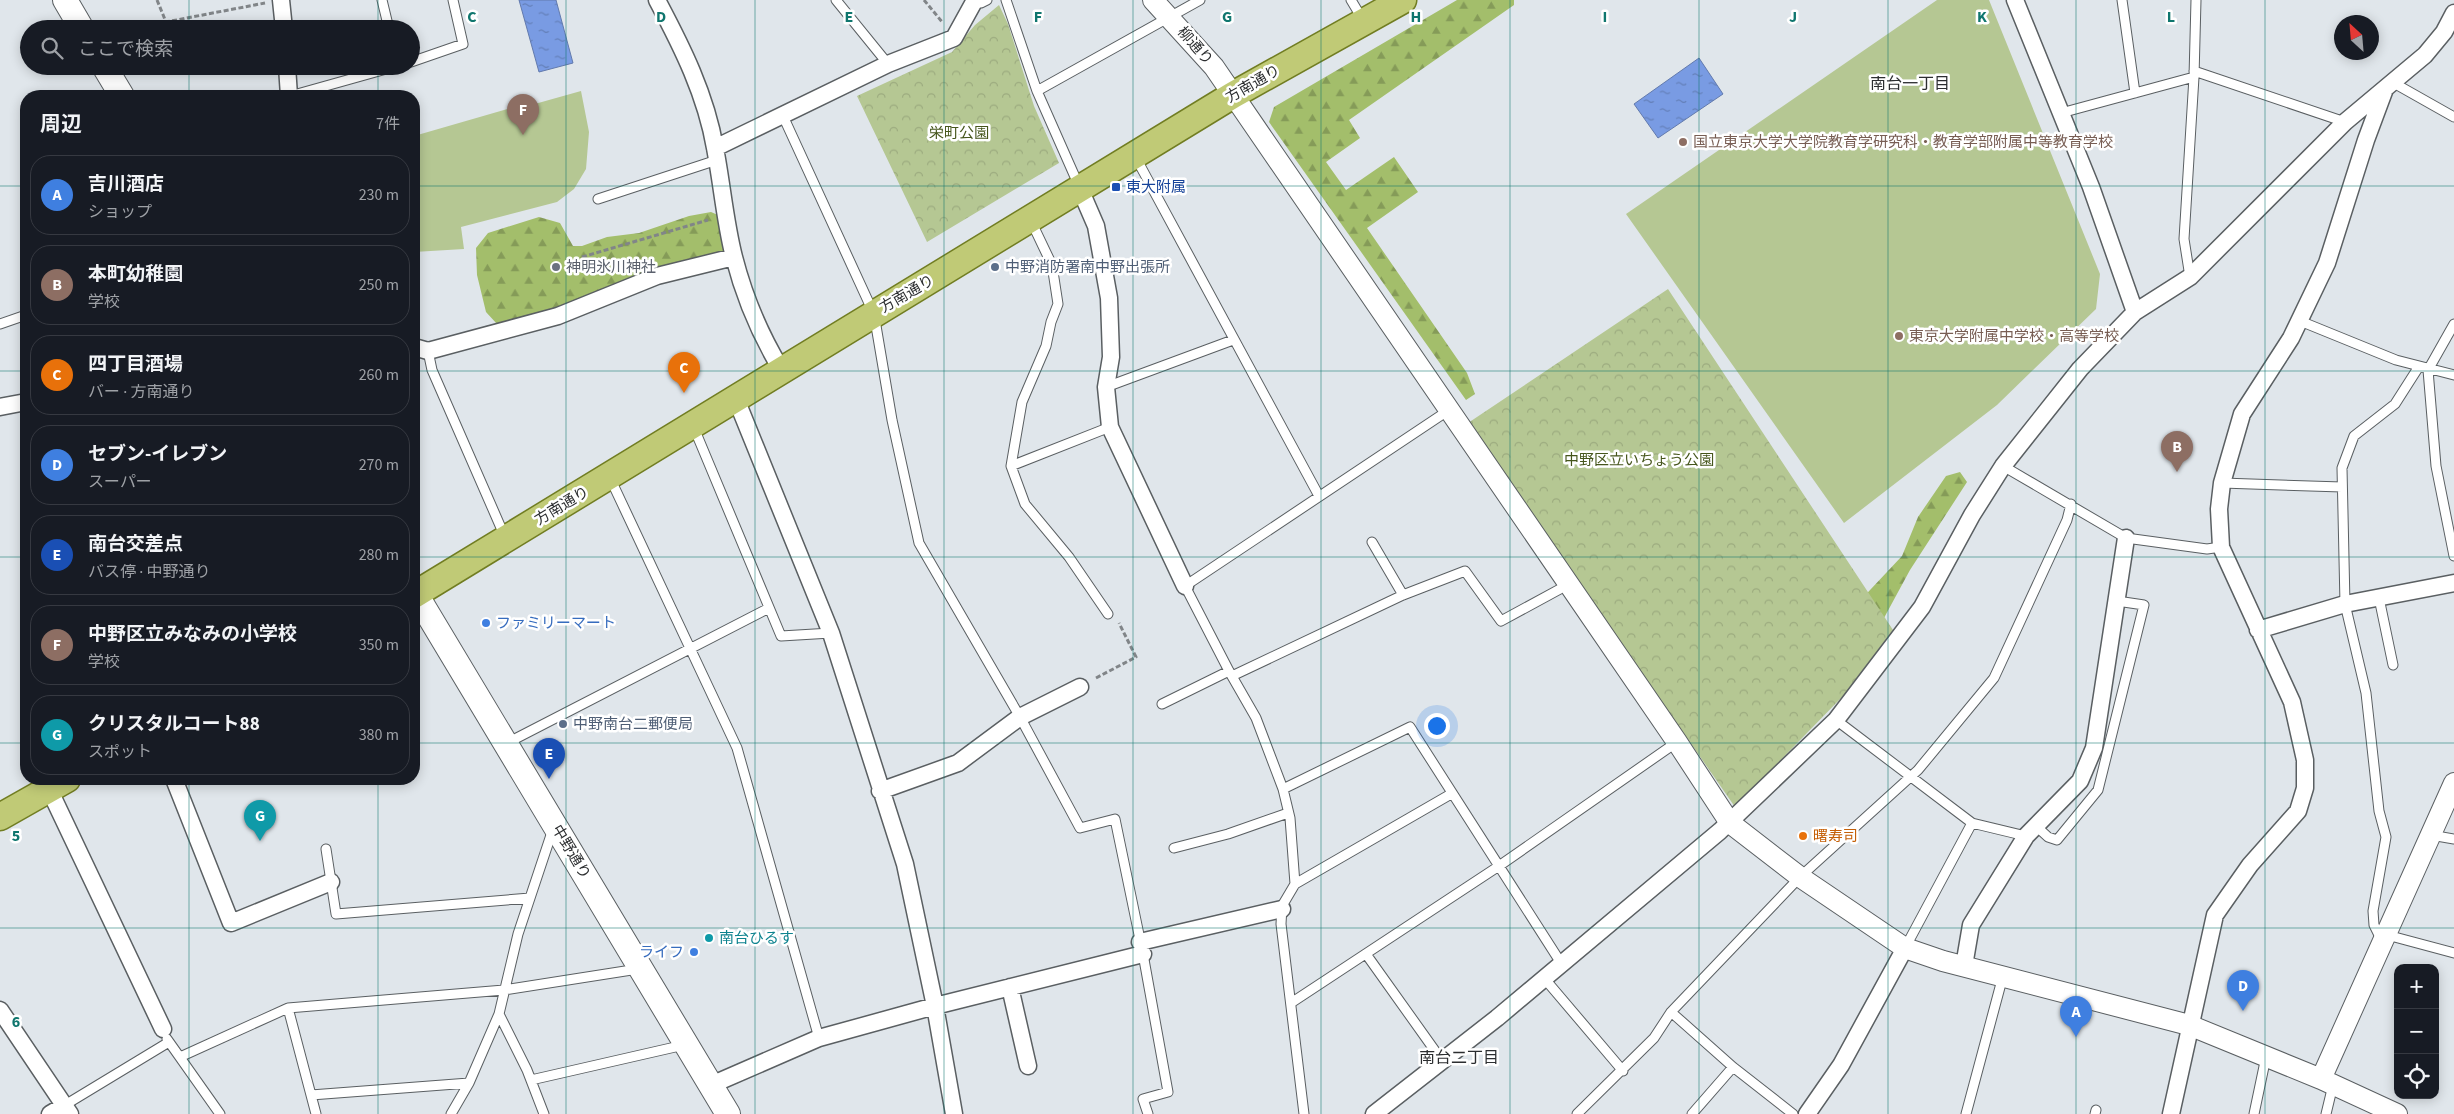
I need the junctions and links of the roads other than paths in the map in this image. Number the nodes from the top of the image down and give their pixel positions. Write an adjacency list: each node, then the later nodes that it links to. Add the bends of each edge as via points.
1 (65, 0): 18 (main road)
2 (382, 0): 20 (lane)
3 (453, 0): 23 (lane, via 463,44)
4 (657, 0): 40 (street, via 688,58)
5 (836, 0): 24 (lane)
6 (1006, 0): 33 (lane)
7 (1153, 0): 17 (street, 柳通り)
8 (1200, 0): 17 (lane)
9 (1351, 0): 21 (lane)
10 (1404, 0): 21 (main road, 方南通り)
11 (2015, 0): 36 (street)
12 (2122, 0): 34 (lane)
13 (2196, 0): 25 (lane)
14 (276, 1): 19 (street)
15 (979, 1): 24 (street, via 954,38)
16 (2454, 13): 22 (street)
17 (1170, 16): 33 (lane); 35 (street, 柳通り, via 1214,67)
18 (77, 20)
19 (281, 20)
20 (387, 20)
21 (1365, 22): 35 (main road, 方南通り)
22 (2449, 35): 29 (street)
23 (420, 59)
24 (888, 64): 37 (street)
25 (2194, 74): 34 (lane); 39 (lane); 46 (lane, via 2184,239)
26 (109, 75): 30 (main road)
27 (288, 75): 31 (street)
28 (366, 75): 32 (lane)
29 (2389, 85): 38 (lane); 39 (street); 50 (street, via 2366,140 2328,263)
30 (117, 90)
31 (289, 90)
32 (312, 90)
33 (1037, 91): 42 (lane)
34 (2135, 93): 36 (lane)
35 (1233, 95): 41 (main road, 方南通り); 63 (street, 柳通り)
36 (2061, 113): 47 (street)
37 (783, 116): 40 (street); 48 (lane)
38 (2454, 116)
39 (2345, 122): 46 (street)
40 (716, 154): 43 (lane); 45 (street)
41 (1135, 156): 42 (main road, 方南通り); 53 (lane)
42 (1080, 189): 44 (main road, 方南通り); 59 (street, via 1096,226 1109,298 1105,333 1111,357)
43 (598, 199)
44 (1030, 219): 48 (main road, 方南通り); 66 (lane, via 1052,265 1058,304 1053,335 1022,402)
45 (734, 257): 54 (street, via 657,276 558,316); 56 (street, via 765,342)
46 (2190, 277): 47 (street)
47 (2134, 312): 67 (street, via 2080,369)
48 (874, 314): 56 (main road, 方南通り); 96 (lane, via 892,420 919,543)
49 (20, 317): 51 (lane)
50 (2300, 321): 55 (lane); 69 (street, via 2242,414)
51 (0, 324)
52 (2454, 324): 57 (lane)
53 (1232, 340): 59 (lane); 71 (lane)
54 (421, 349): 74 (lane)
55 (2418, 368): 57 (lane); 70 (lane, via 2395,404 2354,436 2342,468)
56 (781, 370): 60 (main road, 方南通り)
57 (2428, 370): 58 (lane); 77 (lane, via 2436,466)
58 (2454, 375)
59 (1106, 387): 65 (street)
60 (736, 399): 64 (main road, 方南通り); 90 (street)
61 (20, 403): 62 (street)
62 (0, 407)
63 (1449, 410): 71 (lane); 98 (street, 柳通り)
64 (692, 425): 68 (main road, 方南通り); 87 (lane)
65 (1110, 427): 66 (lane); 79 (street)
66 (1011, 466): 88 (lane, via 1025,504 1069,557)
67 (2003, 466): 72 (lane); 97 (street, via 1922,607)
68 (609, 478): 74 (main road, 方南通り); 91 (lane)
69 (2222, 483): 70 (lane); 76 (street, via 2219,509)
70 (2342, 487): 86 (lane)
71 (1319, 496): 79 (lane)
72 (2072, 504): 73 (lane); 100 (lane, via 1994,678)
73 (2126, 538): 76 (lane, via 2207,549); 84 (street)
74 (506, 540): 81 (main road, 方南通り)
75 (1372, 542): 82 (lane)
76 (2221, 547): 89 (street)
77 (2454, 556)
78 (2454, 583): 83 (street)
79 (1185, 586): 93 (lane)
80 (1560, 589): 82 (lane, via 1500,621 1465,570)
81 (420, 590)
82 (1403, 595): 93 (lane)
83 (2379, 598): 86 (street); 92 (lane)
84 (2117, 601): 113 (street, via 2094,748 2080,781); 113 (lane, via 2144,605 2098,790 2057,840)
85 (420, 603): 99 (main road, 中野通り)
86 (2345, 604): 89 (street); 124 (lane, via 2366,693 2379,811 2386,837 2373,911 2374,925)
87 (769, 608): 90 (lane, via 780,636); 91 (lane)
88 (1108, 614)
89 (2258, 630): 142 (street, via 2292,702 2306,760 2305,788 2298,811 2250,865 2215,915)
90 (831, 633): 106 (street)
91 (690, 647): 99 (lane); 144 (lane, via 737,748)
92 (2393, 665)
93 (1230, 674): 95 (lane); 105 (lane, via 1256,718)
94 (1080, 687): 96 (street)
95 (1162, 704)
96 (1020, 717): 106 (street, via 958,763); 125 (lane, via 1080,828 1114,819)
97 (1836, 720): 100 (lane); 110 (street)
98 (1678, 742): 110 (street, 柳通り); 118 (lane)
99 (506, 743): 112 (main road, 中野通り)
100 (1912, 776): 111 (lane); 119 (lane)
101 (2454, 784): 114 (street)
102 (56, 785): 109 (main road)
103 (58, 785): 143 (street)
104 (176, 785): 120 (street, via 231,922)
105 (1282, 789): 107 (lane, via 1410,727); 108 (lane)
106 (880, 791): 137 (street, via 904,864)
107 (1451, 794): 118 (lane); 121 (lane)
108 (1288, 813): 116 (lane); 121 (lane)
109 (0, 816)
110 (1730, 823): 119 (street, 柳通り); 129 (street)
111 (1972, 823): 113 (lane); 126 (lane)
112 (554, 824): 122 (lane); 131 (main road, 中野通り)
113 (2031, 831): 130 (street, via 1971,925)
114 (2431, 835): 115 (lane); 124 (street)
115 (2454, 839)
116 (1174, 848)
117 (326, 849): 120 (lane)
118 (1499, 866): 128 (lane); 129 (lane)
119 (1800, 877): 126 (street, 柳通り); 140 (lane)
120 (331, 882): 122 (lane, via 336,914)
121 (1295, 884): 123 (lane)
122 (530, 898): 135 (lane)
123 (1282, 908): 125 (street); 136 (lane, via 1281,924)
124 (2385, 939): 127 (lane); 153 (street)
125 (1142, 948): 134 (street); 165 (lane, via 1168,1092 1143,1099)
126 (1905, 948): 130 (street, 柳通り); 171 (street, via 1841,1065)
127 (2454, 952)
128 (1366, 954): 136 (lane); 148 (lane)
129 (1561, 963): 133 (street)
130 (1964, 966): 132 (street, 柳通り)
131 (641, 969): 135 (lane); 145 (main road, 中野通り)
132 (2004, 976): 142 (street, 柳通り); 172 (lane)
133 (1544, 978): 148 (street); 151 (lane)
134 (1010, 987): 137 (street); 149 (street)
135 (504, 990): 138 (lane); 141 (lane)
136 (1291, 1003): 166 (lane)
137 (935, 1006): 144 (street); 164 (street)
138 (288, 1008): 146 (lane); 156 (lane)
139 (0, 1010): 157 (street)
140 (1671, 1012): 150 (lane); 151 (lane, via 1654,1038)
141 (499, 1014): 152 (lane); 154 (lane)
142 (2189, 1025): 147 (street, 柳通り); 173 (street)
143 (166, 1036): 146 (lane); 157 (lane)
144 (819, 1038): 155 (street)
145 (686, 1045): 152 (lane); 155 (main road, 中野通り)
146 (180, 1057): 159 (lane)
147 (2266, 1057): 153 (street, 柳通り); 174 (lane)
148 (1443, 1062): 167 (street)
149 (1028, 1066)
150 (1733, 1067): 169 (lane); 170 (lane)
151 (1623, 1070): 168 (lane)
152 (531, 1080): 162 (lane)
153 (2327, 1082): 175 (lane); 176 (street, 柳通り)
154 (469, 1083): 156 (lane); 161 (lane)
155 (711, 1084): 163 (main road, 中野通り)
156 (311, 1095): 160 (lane)
157 (67, 1109): 158 (street)
158 (50, 1114)
159 (220, 1114)
160 (316, 1114)
161 (451, 1114)
162 (544, 1114)
163 (728, 1114)
164 (954, 1114)
165 (1148, 1114)
166 (1304, 1114)
167 (1374, 1114)
168 (1577, 1114)
169 (1692, 1114)
170 (1793, 1114)
171 (1807, 1114)
172 (1966, 1114)
173 (2171, 1114)
174 (2254, 1114)
175 (2326, 1114)
176 (2397, 1114)

